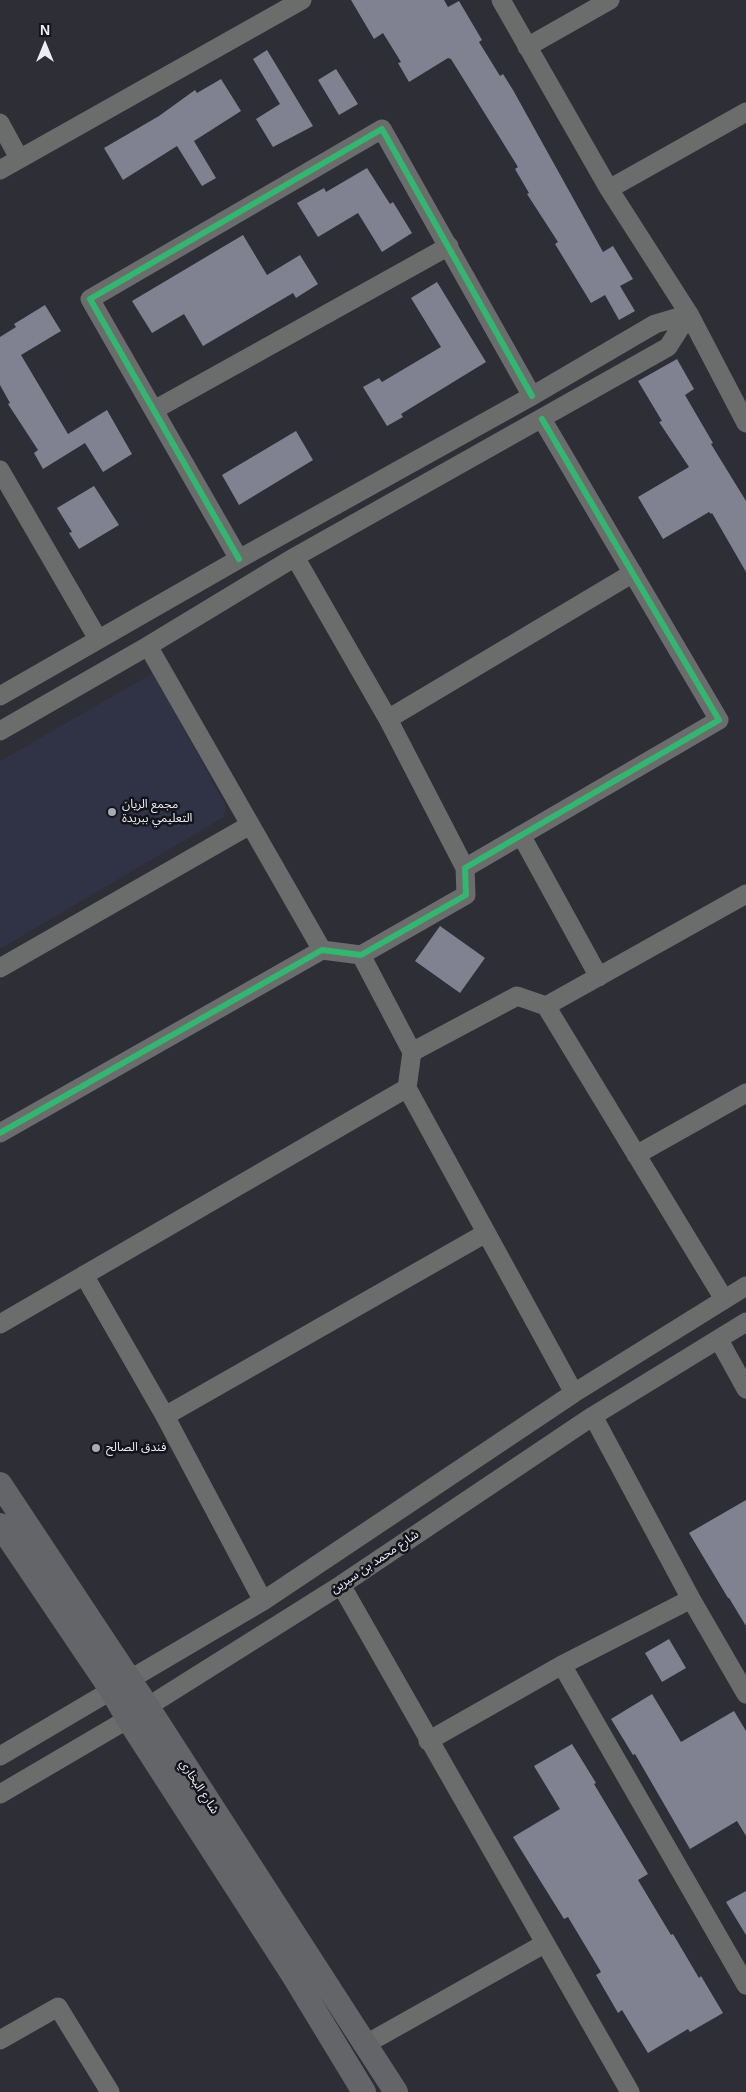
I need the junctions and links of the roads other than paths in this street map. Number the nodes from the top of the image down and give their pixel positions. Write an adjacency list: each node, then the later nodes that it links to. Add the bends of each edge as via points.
1 (302, 0): 7 (street)
2 (501, 0): 4 (street)
3 (610, 0): 4 (street)
4 (527, 47): 9 (street)
5 (746, 112): 9 (street)
6 (0, 122): 7 (street)
7 (19, 158): 8 (street)
8 (0, 170)
9 (609, 189): 11 (street)
10 (449, 246): 12 (street); 13 (street); 13 (street, via 382,129 90,298)
11 (689, 314): 12 (street, via 655,324); 14 (street); 15 (street, via 668,347)
12 (532, 396): 18 (street)
13 (154, 410): 18 (street)
14 (745, 418)
15 (542, 419): 19 (street); 20 (street)
16 (0, 470): 17 (street)
17 (6, 493): 21 (street)
18 (239, 558): 21 (street)
19 (295, 558): 22 (street); 24 (street)
20 (633, 573): 24 (street); 27 (street, via 719,720)
21 (98, 639): 23 (street)
22 (148, 646): 25 (street); 26 (street)
23 (0, 696)
24 (388, 719): 28 (street)
25 (0, 731)
26 (250, 825): 30 (street); 32 (street)
27 (521, 835): 28 (street); 33 (street)
28 (465, 868): 31 (street, via 466,895)
29 (746, 894): 33 (street)
30 (322, 950): 31 (street); 38 (street)
31 (361, 955): 35 (street)
32 (0, 968)
33 (598, 977): 34 (street)
34 (546, 1006): 35 (street, via 518,996); 39 (street)
35 (412, 1052): 36 (street)
36 (406, 1088): 40 (street); 41 (street)
37 (746, 1093): 39 (street)
38 (1, 1130)
39 (636, 1155): 43 (street)
40 (486, 1233): 48 (street); 49 (street)
41 (84, 1275): 45 (street); 49 (street)
42 (746, 1286): 43 (street)
43 (724, 1299): 48 (street)
44 (746, 1322): 46 (street, شارع محمد بن سيرين)
45 (0, 1324)
46 (718, 1340): 47 (street); 50 (street, شارع محمد بن سيرين)
47 (746, 1389)
48 (574, 1393): 55 (street)
49 (165, 1416): 55 (street)
50 (593, 1416): 53 (street, شارع محمد بن سيرين); 54 (street)
51 (0, 1484): 57 (main road, شارع البخاري)
52 (0, 1525): 57 (main road, شارع البخاري)
53 (341, 1585): 59 (street, شارع محمد بن سيرين); 60 (street)
54 (691, 1599): 56 (street); 58 (street)
55 (263, 1601): 57 (street)
56 (562, 1665): 60 (street); 64 (street)
57 (120, 1685): 59 (main road, شارع البخاري); 61 (street)
58 (746, 1694)
59 (137, 1713): 62 (street, شارع محمد بن سيرين); 66 (main road, شارع البخاري); 68 (main road, شارع البخاري)
60 (428, 1741): 63 (street)
61 (0, 1756)
62 (0, 1794)
63 (544, 1944): 66 (street); 70 (street)
64 (746, 1985)
65 (0, 2040): 67 (street, via 58,2007)
66 (366, 2044): 69 (main road, شارع البخاري)
67 (110, 2092)
68 (364, 2092)
69 (396, 2092)
70 (630, 2092)

